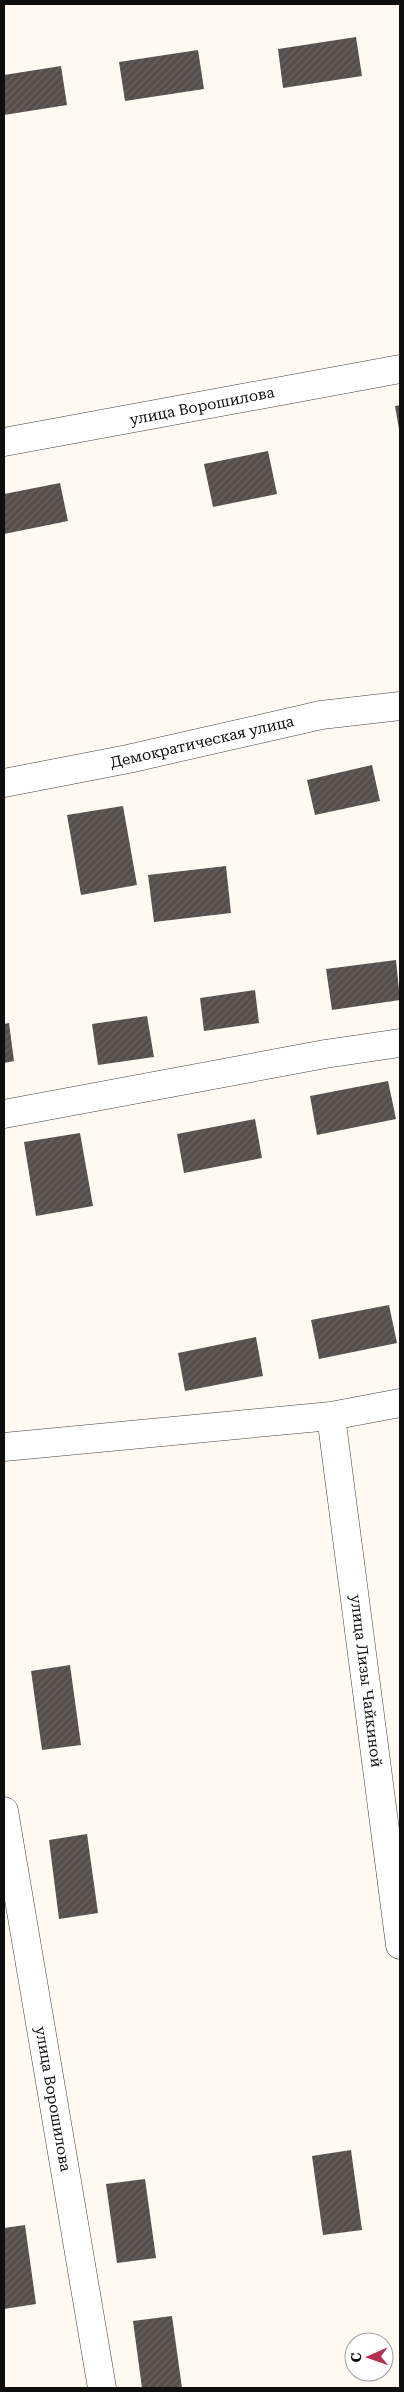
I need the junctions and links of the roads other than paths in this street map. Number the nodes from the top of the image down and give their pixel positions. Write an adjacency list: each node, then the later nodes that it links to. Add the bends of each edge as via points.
1 (400, 369): 2 (street, улица Ворошилова)
2 (4, 442)
3 (400, 706): 4 (street, Демократическая улица, via 321,715 128,759)
4 (4, 782)
5 (400, 1043): 6 (street)
6 (4, 1114)
7 (400, 1403): 8 (street)
8 (331, 1416): 9 (street); 11 (street, улица Лизы Чайкиной)
9 (4, 1446)
10 (4, 1811): 12 (street, улица Ворошилова)
11 (400, 1945)
12 (102, 2388)

